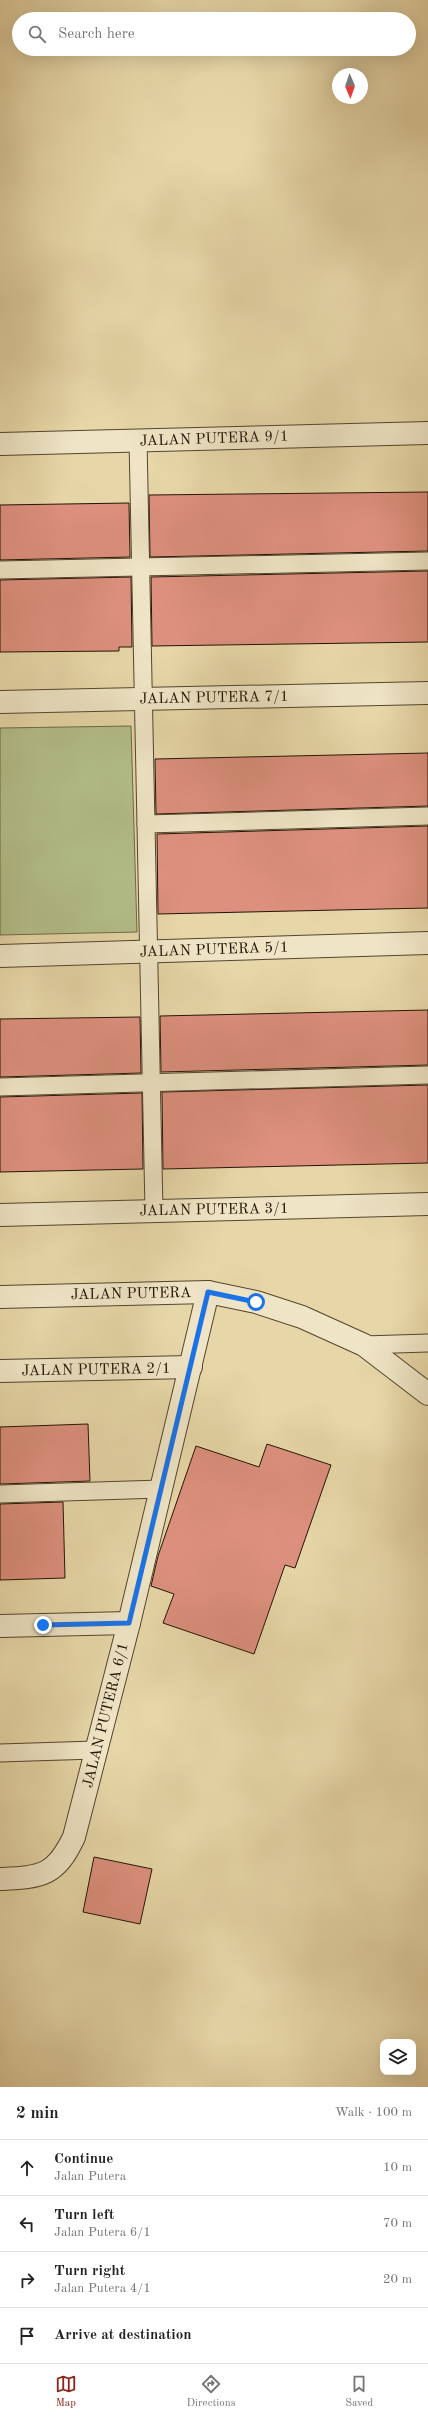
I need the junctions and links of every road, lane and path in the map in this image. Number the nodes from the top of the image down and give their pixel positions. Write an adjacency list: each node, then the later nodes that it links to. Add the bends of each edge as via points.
1 (428, 432): 2 (street, JALAN PUTERA 9/1)
2 (138, 440): 3 (street, JALAN PUTERA 9/1); 5 (lane)
3 (0, 444)
4 (428, 561): 5 (lane)
5 (140, 568): 6 (lane); 8 (lane)
6 (0, 570)
7 (428, 693): 8 (street, JALAN PUTERA 7/1)
8 (143, 699): 9 (street, JALAN PUTERA 7/1); 11 (lane)
9 (0, 702)
10 (428, 816): 11 (lane)
11 (146, 824): 13 (lane)
12 (428, 943): 13 (street, JALAN PUTERA 5/1)
13 (149, 951): 14 (street, JALAN PUTERA 5/1); 16 (lane)
14 (0, 956)
15 (428, 1075): 16 (lane)
16 (151, 1083): 17 (lane); 19 (lane)
17 (0, 1086)
18 (428, 1204): 19 (street, JALAN PUTERA 3/1)
19 (154, 1211): 20 (street, JALAN PUTERA 3/1)
20 (0, 1215)
21 (208, 1292): 22 (street, JALAN PUTERA); 24 (street, JALAN PUTERA, via 256,1302 302,1317); 25 (street, JALAN PUTERA 6/1)
22 (0, 1297)
23 (428, 1343): 24 (lane)
24 (364, 1345): 27 (street, JALAN PUTERA)
25 (191, 1367): 26 (street, JALAN PUTERA 2/1); 28 (street, JALAN PUTERA 6/1)
26 (0, 1371)
27 (428, 1394)
28 (161, 1489): 29 (lane); 30 (street, JALAN PUTERA 6/1)
29 (0, 1494)
30 (129, 1623): 31 (street); 32 (street, JALAN PUTERA 6/1)
31 (0, 1626)
32 (94, 1750): 33 (lane); 34 (street, JALAN PUTERA 6/1, via 74,1837 65,1856 36,1877)
33 (0, 1753)
34 (0, 1879)

